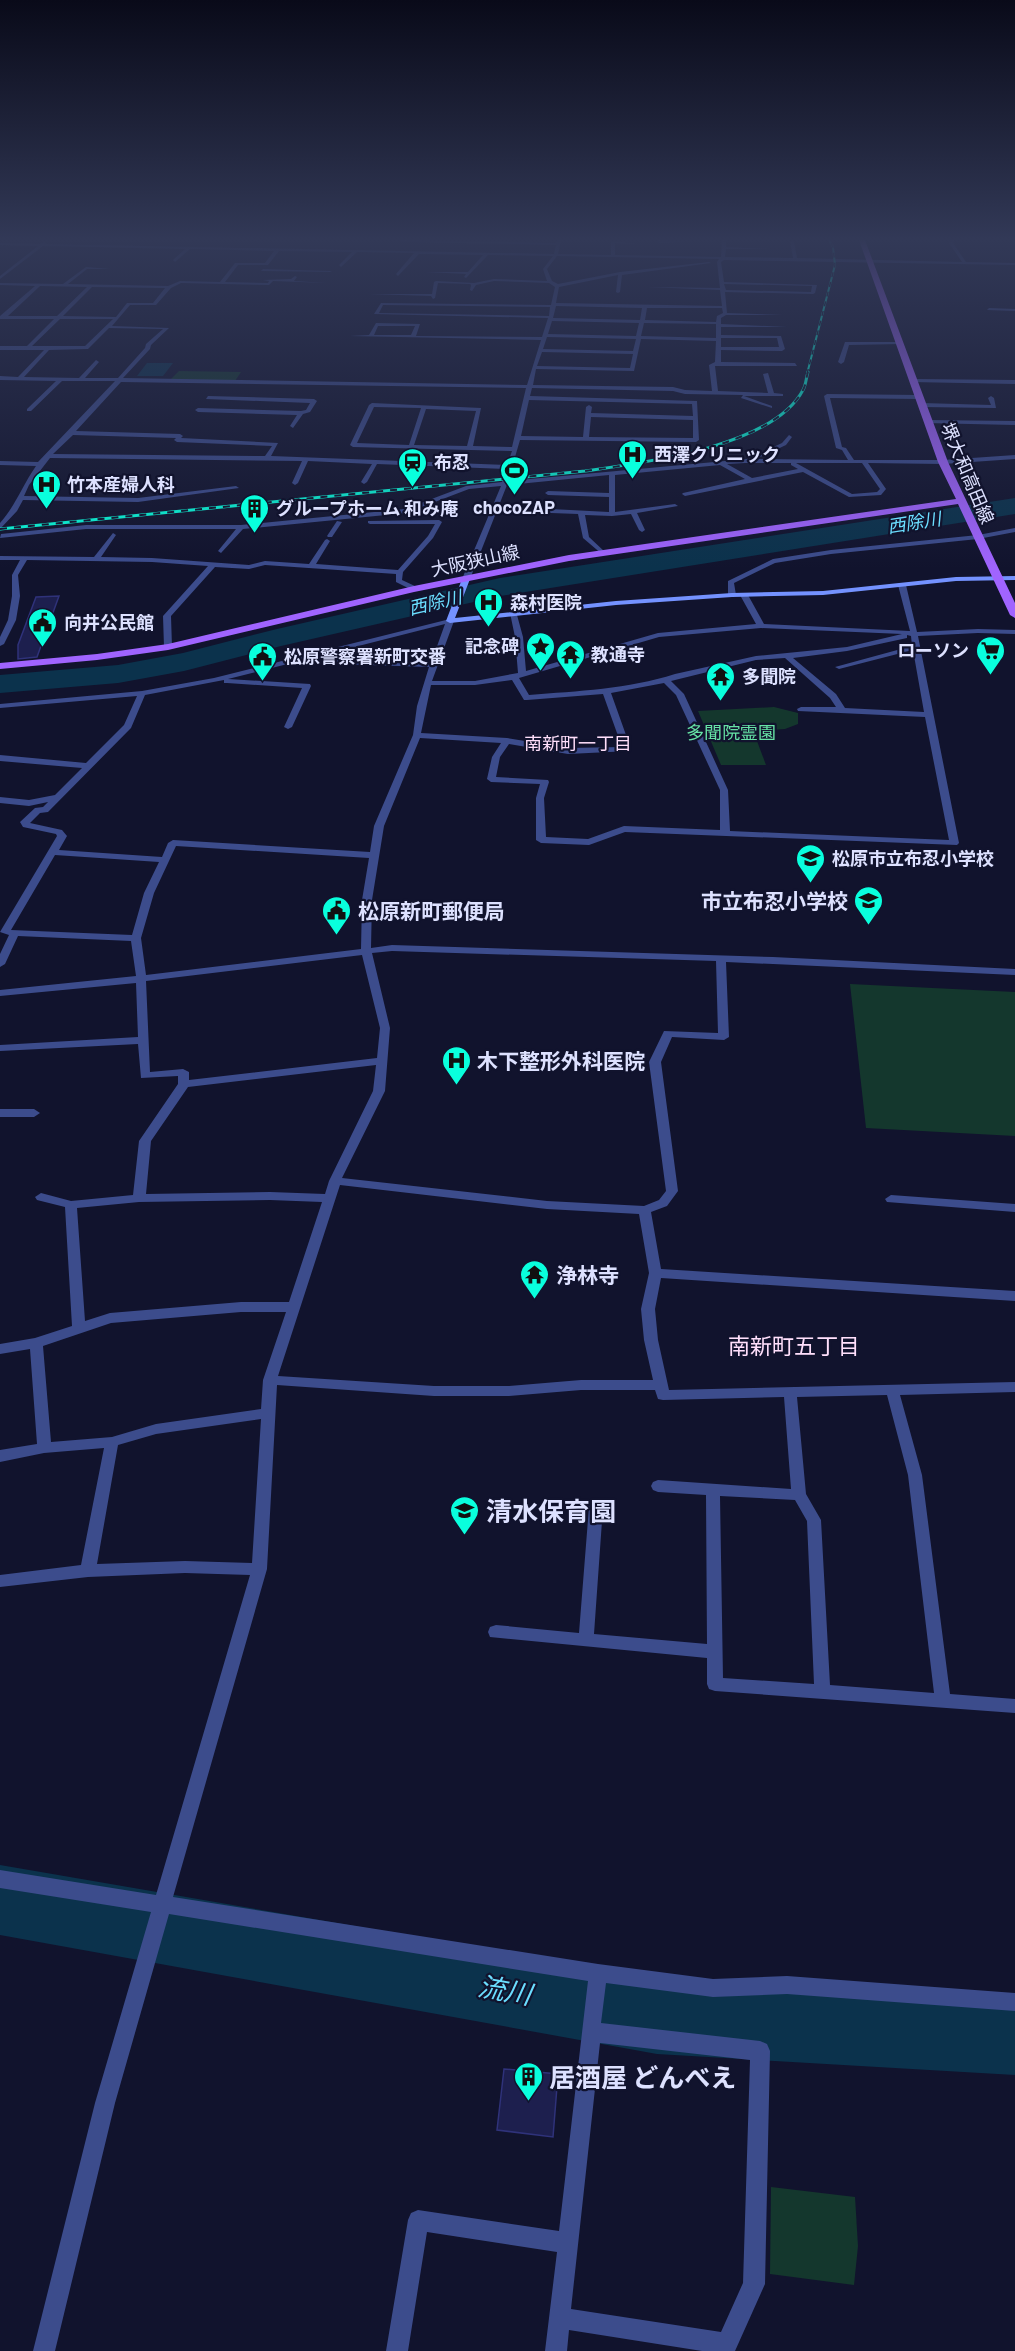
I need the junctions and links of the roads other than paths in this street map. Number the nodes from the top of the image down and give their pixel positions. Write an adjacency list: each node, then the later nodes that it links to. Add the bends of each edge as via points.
1 (46, 350): 17 (street)
2 (146, 350): 20 (street)
3 (539, 350): 8 (street); 13 (street)
4 (637, 350): 8 (street)
5 (718, 350): 11 (street)
6 (844, 350): 10 (street)
7 (901, 350): 21 (main road, 堺大和高田線)
8 (636, 353): 14 (street)
9 (96, 362): 19 (street)
10 (840, 362)
11 (718, 363): 12 (street); 27 (street, via 712,365)
12 (795, 364)
13 (534, 367): 14 (street); 24 (street)
14 (632, 370): 25 (street)
15 (766, 374): 29 (street)
16 (0, 378): 17 (street)
17 (20, 378): 18 (street)
18 (61, 379): 19 (street); 40 (street)
19 (81, 379): 20 (street)
20 (119, 380): 22 (street); 48 (street)
21 (913, 381): 23 (street); 36 (main road, 堺大和高田線)
22 (316, 382): 24 (street); 35 (street)
23 (1015, 382)
24 (528, 387): 25 (street); 32 (street)
25 (632, 389): 26 (street)
26 (684, 392): 27 (street); 37 (street, via 694,396)
27 (715, 393): 28 (street)
28 (733, 393): 29 (street); 39 (street)
29 (771, 394): 30 (street)
30 (781, 395)
31 (208, 398): 35 (street)
32 (526, 398): 34 (street); 50 (street)
33 (991, 398): 36 (street, via 994,407)
34 (590, 399): 37 (street); 43 (street)
35 (308, 400): 42 (street, via 314,400 308,411)
36 (920, 401): 45 (main road, 堺大和高田線); 64 (street, via 827,396 839,448)
37 (695, 402): 44 (street)
38 (424, 407): 52 (street); 52 (street, via 372,405 353,445); 53 (street, via 479,409)
39 (770, 407)
40 (29, 410)
41 (198, 410): 42 (street)
42 (301, 413): 47 (street)
43 (589, 415): 44 (street); 51 (street)
44 (695, 418): 51 (street, via 696,440)
45 (928, 422): 46 (street); 61 (main road, 堺大和高田線)
46 (1015, 423)
47 (293, 426)
48 (71, 433): 55 (street); 57 (street, via 276,444)
49 (789, 437): 59 (street, via 784,444)
50 (517, 438): 51 (street); 54 (street)
51 (586, 439)
52 (411, 447): 53 (street)
53 (470, 448): 54 (street)
54 (514, 449): 68 (street)
55 (49, 456): 57 (street); 66 (street)
56 (1015, 457): 61 (street)
57 (267, 458): 58 (street)
58 (306, 460): 63 (street); 73 (street)
59 (746, 462): 60 (street); 67 (street)
60 (789, 462): 64 (street); 69 (street)
61 (943, 462): 65 (street); 80 (main road, 堺大和高田線)
62 (0, 463): 66 (street)
63 (375, 463): 68 (street); 72 (street)
64 (853, 463): 65 (street)
65 (865, 463): 69 (street, via 883,489 879,494 851,496)
66 (40, 464): 79 (street)
67 (722, 464): 70 (street); 71 (street)
68 (509, 467): 74 (street)
69 (804, 470): 71 (street)
70 (612, 474): 74 (street); 78 (street)
71 (751, 480): 77 (street)
72 (364, 482)
73 (295, 483)
74 (504, 483): 82 (street, via 468,487); 107 (street)
75 (236, 488): 79 (street, via 138,500)
76 (548, 493): 78 (street)
77 (685, 494)
78 (612, 495): 86 (street)
79 (19, 498): 90 (street, via 15,510)
80 (962, 505): 94 (main road, 堺大和高田線); 98 (main road, 大阪狭山線)
81 (675, 506): 84 (street)
82 (416, 507): 87 (street); 88 (street, via 423,509)
83 (551, 511): 85 (street)
84 (633, 511): 86 (street); 92 (street)
85 (581, 512): 86 (street); 98 (street, via 586,538)
86 (612, 514)
87 (308, 520): 89 (street); 91 (street)
88 (424, 521): 89 (street); 104 (street, via 440,522)
89 (339, 522): 103 (street)
90 (1, 523)
91 (241, 527): 96 (street, via 86,528); 97 (street)
92 (642, 530)
93 (1015, 530): 94 (street)
94 (976, 534): 105 (main road, 堺大和高田線); 110 (street, via 772,561 730,582)
95 (113, 535): 101 (street)
96 (2, 536)
97 (221, 552)
98 (603, 553): 107 (main road, 大阪狭山線)
99 (0, 558): 100 (street)
100 (25, 558): 101 (street); 118 (street, via 15,575 12,620)
101 (97, 558): 102 (street)
102 (213, 565): 103 (street); 119 (street, via 167,616)
103 (312, 565): 104 (street)
104 (400, 572): 109 (street, via 398,581)
105 (997, 577): 106 (street); 108 (street); 113 (main road, 堺大和高田線)
106 (1015, 578)
107 (465, 580): 109 (main road, 大阪狭山線); 114 (street)
108 (902, 585): 111 (street); 117 (street)
109 (414, 590): 119 (main road, 大阪狭山線)
110 (732, 595): 111 (street); 112 (street)
111 (744, 595): 115 (street)
112 (513, 615): 114 (street); 126 (street, via 519,637)
113 (1015, 615)
114 (451, 619): 123 (street); 127 (street)
115 (760, 626): 117 (street); 126 (street, via 658,634)
116 (1015, 632): 117 (street)
117 (914, 634): 120 (street); 121 (street, via 847,649)
118 (0, 644)
119 (168, 647): 124 (main road, 大阪狭山線)
120 (916, 647): 125 (street); 135 (street)
121 (787, 656): 128 (street, via 738,661); 134 (street, via 833,696)
122 (338, 662): 123 (street)
123 (435, 665): 129 (street)
124 (0, 666)
125 (838, 667)
126 (518, 675): 129 (street, via 475,683); 130 (street, via 528,698)
127 (214, 680): 131 (street); 136 (street, via 307,686)
128 (666, 680): 130 (street); 143 (street, via 680,694 724,790)
129 (429, 683): 137 (street)
130 (606, 691): 138 (street, via 627,749 568,751)
131 (142, 693): 132 (street); 140 (street, via 128,726)
132 (0, 706)
133 (801, 709): 134 (street)
134 (842, 710): 135 (street)
135 (929, 715): 143 (street, via 954,843)
136 (288, 727)
137 (417, 735): 138 (street); 145 (street, via 379,826)
138 (507, 741): 143 (street, via 496,757 491,779 545,782 540,798 541,840 589,842 624,829)
139 (0, 758): 140 (street)
140 (87, 766): 141 (street)
141 (57, 797): 142 (street, via 29,803); 144 (street, via 25,822 59,832 62,836)
142 (0, 800)
143 (724, 832)
144 (52, 852): 146 (street); 147 (street)
145 (374, 855): 146 (street, via 173,843); 149 (street, via 367,900)
146 (165, 860): 148 (street, via 149,893)
147 (7, 932): 148 (street); 151 (street)
148 (136, 938): 153 (street)
149 (366, 950): 150 (street); 153 (street); 157 (street, via 385,1028)
150 (721, 959): 152 (street); 168 (street, via 724,1037 668,1033 655,1062 672,1191 663,1203)
151 (0, 964)
152 (1015, 972)
153 (141, 979): 154 (street); 155 (street)
154 (0, 993)
155 (144, 1040): 156 (street); 158 (street, via 145,1076 183,1072)
156 (0, 1048)
157 (382, 1061): 158 (street); 161 (street, via 379,1091)
158 (184, 1083): 163 (street, via 146,1141)
159 (0, 1113): 160 (street)
160 (34, 1113)
161 (335, 1181): 164 (street); 168 (street, via 547,1205)
162 (41, 1197): 166 (street)
163 (139, 1198): 164 (street); 166 (street)
164 (330, 1198): 171 (street)
165 (891, 1199): 167 (street)
166 (71, 1205): 172 (street)
167 (1015, 1208)
168 (645, 1210): 169 (street)
169 (655, 1273): 170 (street); 176 (street, via 648,1308)
170 (1015, 1296)
171 (294, 1307): 172 (street, via 241,1307 110,1318); 175 (street)
172 (79, 1327): 173 (street)
173 (36, 1343): 174 (street); 182 (street)
174 (0, 1349)
175 (270, 1380): 176 (street, via 434,1391); 180 (street)
176 (660, 1385): 179 (street, via 663,1395)
177 (1015, 1387): 178 (street)
178 (892, 1389): 179 (street); 195 (street, via 915,1475)
179 (790, 1391): 186 (street)
180 (268, 1413): 181 (street, via 156,1429); 188 (street)
181 (112, 1442): 182 (street); 189 (street)
182 (44, 1448): 183 (street)
183 (0, 1456)
184 (658, 1486): 185 (street)
185 (713, 1490): 186 (street); 193 (street)
186 (799, 1495): 194 (street, via 814,1520)
187 (596, 1507): 192 (street)
188 (259, 1569): 189 (street); 198 (street)
189 (88, 1571): 190 (street)
190 (0, 1581)
191 (496, 1632): 192 (street)
192 (586, 1640): 193 (street)
193 (715, 1652): 194 (street, via 715,1684)
194 (822, 1691): 195 (street)
195 (943, 1701): 196 (street)
196 (1015, 1706)
197 (0, 1879): 198 (street)
198 (159, 1909): 199 (street); 204 (street, via 105,2103)
199 (598, 1975): 200 (street, via 713,1988 787,1985); 201 (street)
200 (1015, 2002)
201 (591, 2026): 202 (street); 203 (street, via 760,2051 754,2284 727,2344)
202 (568, 2243): 203 (street); 205 (street, via 418,2220)
203 (559, 2318): 206 (street)
204 (44, 2351)
205 (397, 2351)
206 (556, 2351)

